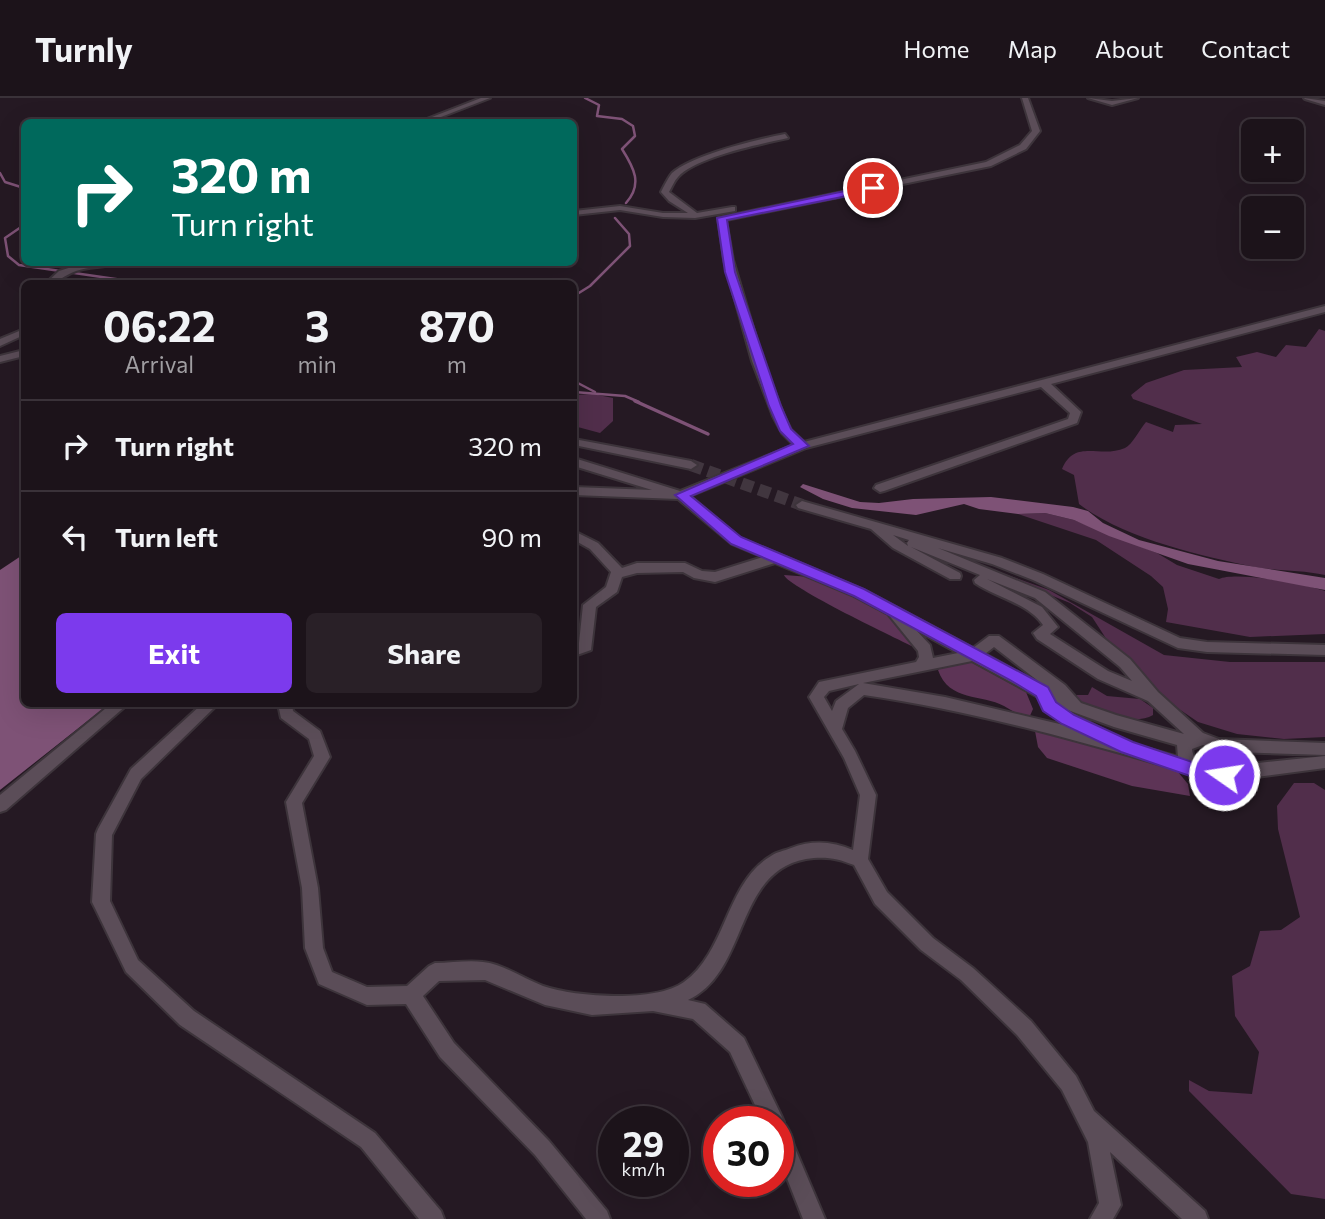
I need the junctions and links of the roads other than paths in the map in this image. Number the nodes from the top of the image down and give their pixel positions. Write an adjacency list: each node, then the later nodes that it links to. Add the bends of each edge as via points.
1 (486, 98): 7 (street)
2 (1025, 98): 23 (street, via 1036,131 1023,147 988,164 722,218 730,272 775,406 786,431)
3 (1091, 98): 4 (street, via 1112,103)
4 (1135, 98)
5 (1307, 98): 6 (street)
6 (1325, 103)
7 (431, 119)
8 (785, 136): 11 (street, via 733,148 674,175 665,192)
9 (1001, 152): 11 (street, via 971,163 822,195)
10 (577, 213): 11 (street, via 621,208)
11 (695, 216)
12 (83, 266): 13 (street)
13 (52, 280)
14 (1325, 309): 19 (street)
15 (21, 333): 16 (street)
16 (0, 343)
17 (21, 354): 18 (street)
18 (0, 359)
19 (1042, 382): 23 (street); 26 (street, via 1076,412 1073,421)
20 (577, 437): 22 (street)
21 (577, 442): 22 (street)
22 (593, 444): 25 (street)
23 (802, 446): 28 (street)
24 (577, 463): 28 (street)
25 (691, 465)
26 (880, 488)
27 (577, 491): 28 (street)
28 (681, 495): 32 (street, via 736,541)
29 (802, 505): 30 (street)
30 (870, 524): 33 (street); 37 (street, via 1007,565 1178,643)
31 (577, 537): 34 (street, via 594,546)
32 (776, 558): 34 (street, via 715,577 685,567 636,568); 35 (street)
33 (958, 571): 43 (street, via 1040,595 1125,663); 43 (street, via 1033,607 1051,626 1040,633 1102,675)
34 (620, 573): 36 (street, via 612,589 590,605 586,646)
35 (891, 610): 38 (street); 39 (street, via 925,649)
36 (577, 650)
37 (1325, 650)
38 (975, 655): 39 (street); 40 (street, via 994,640); 41 (street)
39 (921, 665): 47 (street, via 824,687 816,697)
40 (1029, 665): 41 (street); 42 (street)
41 (1015, 676): 42 (street)
42 (1048, 687): 48 (street, via 1076,707 1114,721); 51 (street, via 1049,706 1068,720)
43 (1153, 696): 48 (street)
44 (117, 707): 55 (street)
45 (208, 707): 63 (street, via 136,774 104,834 101,902 132,966 187,1018 368,1140)
46 (285, 707): 57 (street, via 286,714 315,735 323,757 294,802 310,888 314,948 325,978 367,996)
47 (835, 729): 51 (street, via 841,705 862,689 939,701); 56 (street, via 867,796)
48 (1194, 740): 49 (street); 53 (street, via 1184,750)
49 (1218, 745): 50 (street); 54 (street, via 1232,762)
50 (1325, 749)
51 (1166, 761): 53 (street)
52 (1325, 762): 54 (street)
53 (1194, 768): 54 (street, via 1210,776)
54 (1227, 773)
55 (0, 805)
56 (860, 860): 58 (street, via 829,847 782,856 758,875 712,966 691,988); 60 (street, via 881,898 1024,1028 1069,1083)
57 (411, 995): 58 (street, via 435,972 485,971 545,996 592,1006); 64 (street, via 447,1050 542,1148)
58 (653, 1002): 59 (street, via 698,1012 737,1045)
59 (766, 1106)
60 (1085, 1115): 62 (street, via 1098,1140); 66 (street)
61 (794, 1170): 65 (street)
62 (1110, 1214)
63 (433, 1219)
64 (599, 1219)
65 (814, 1219)
66 (1198, 1219)

